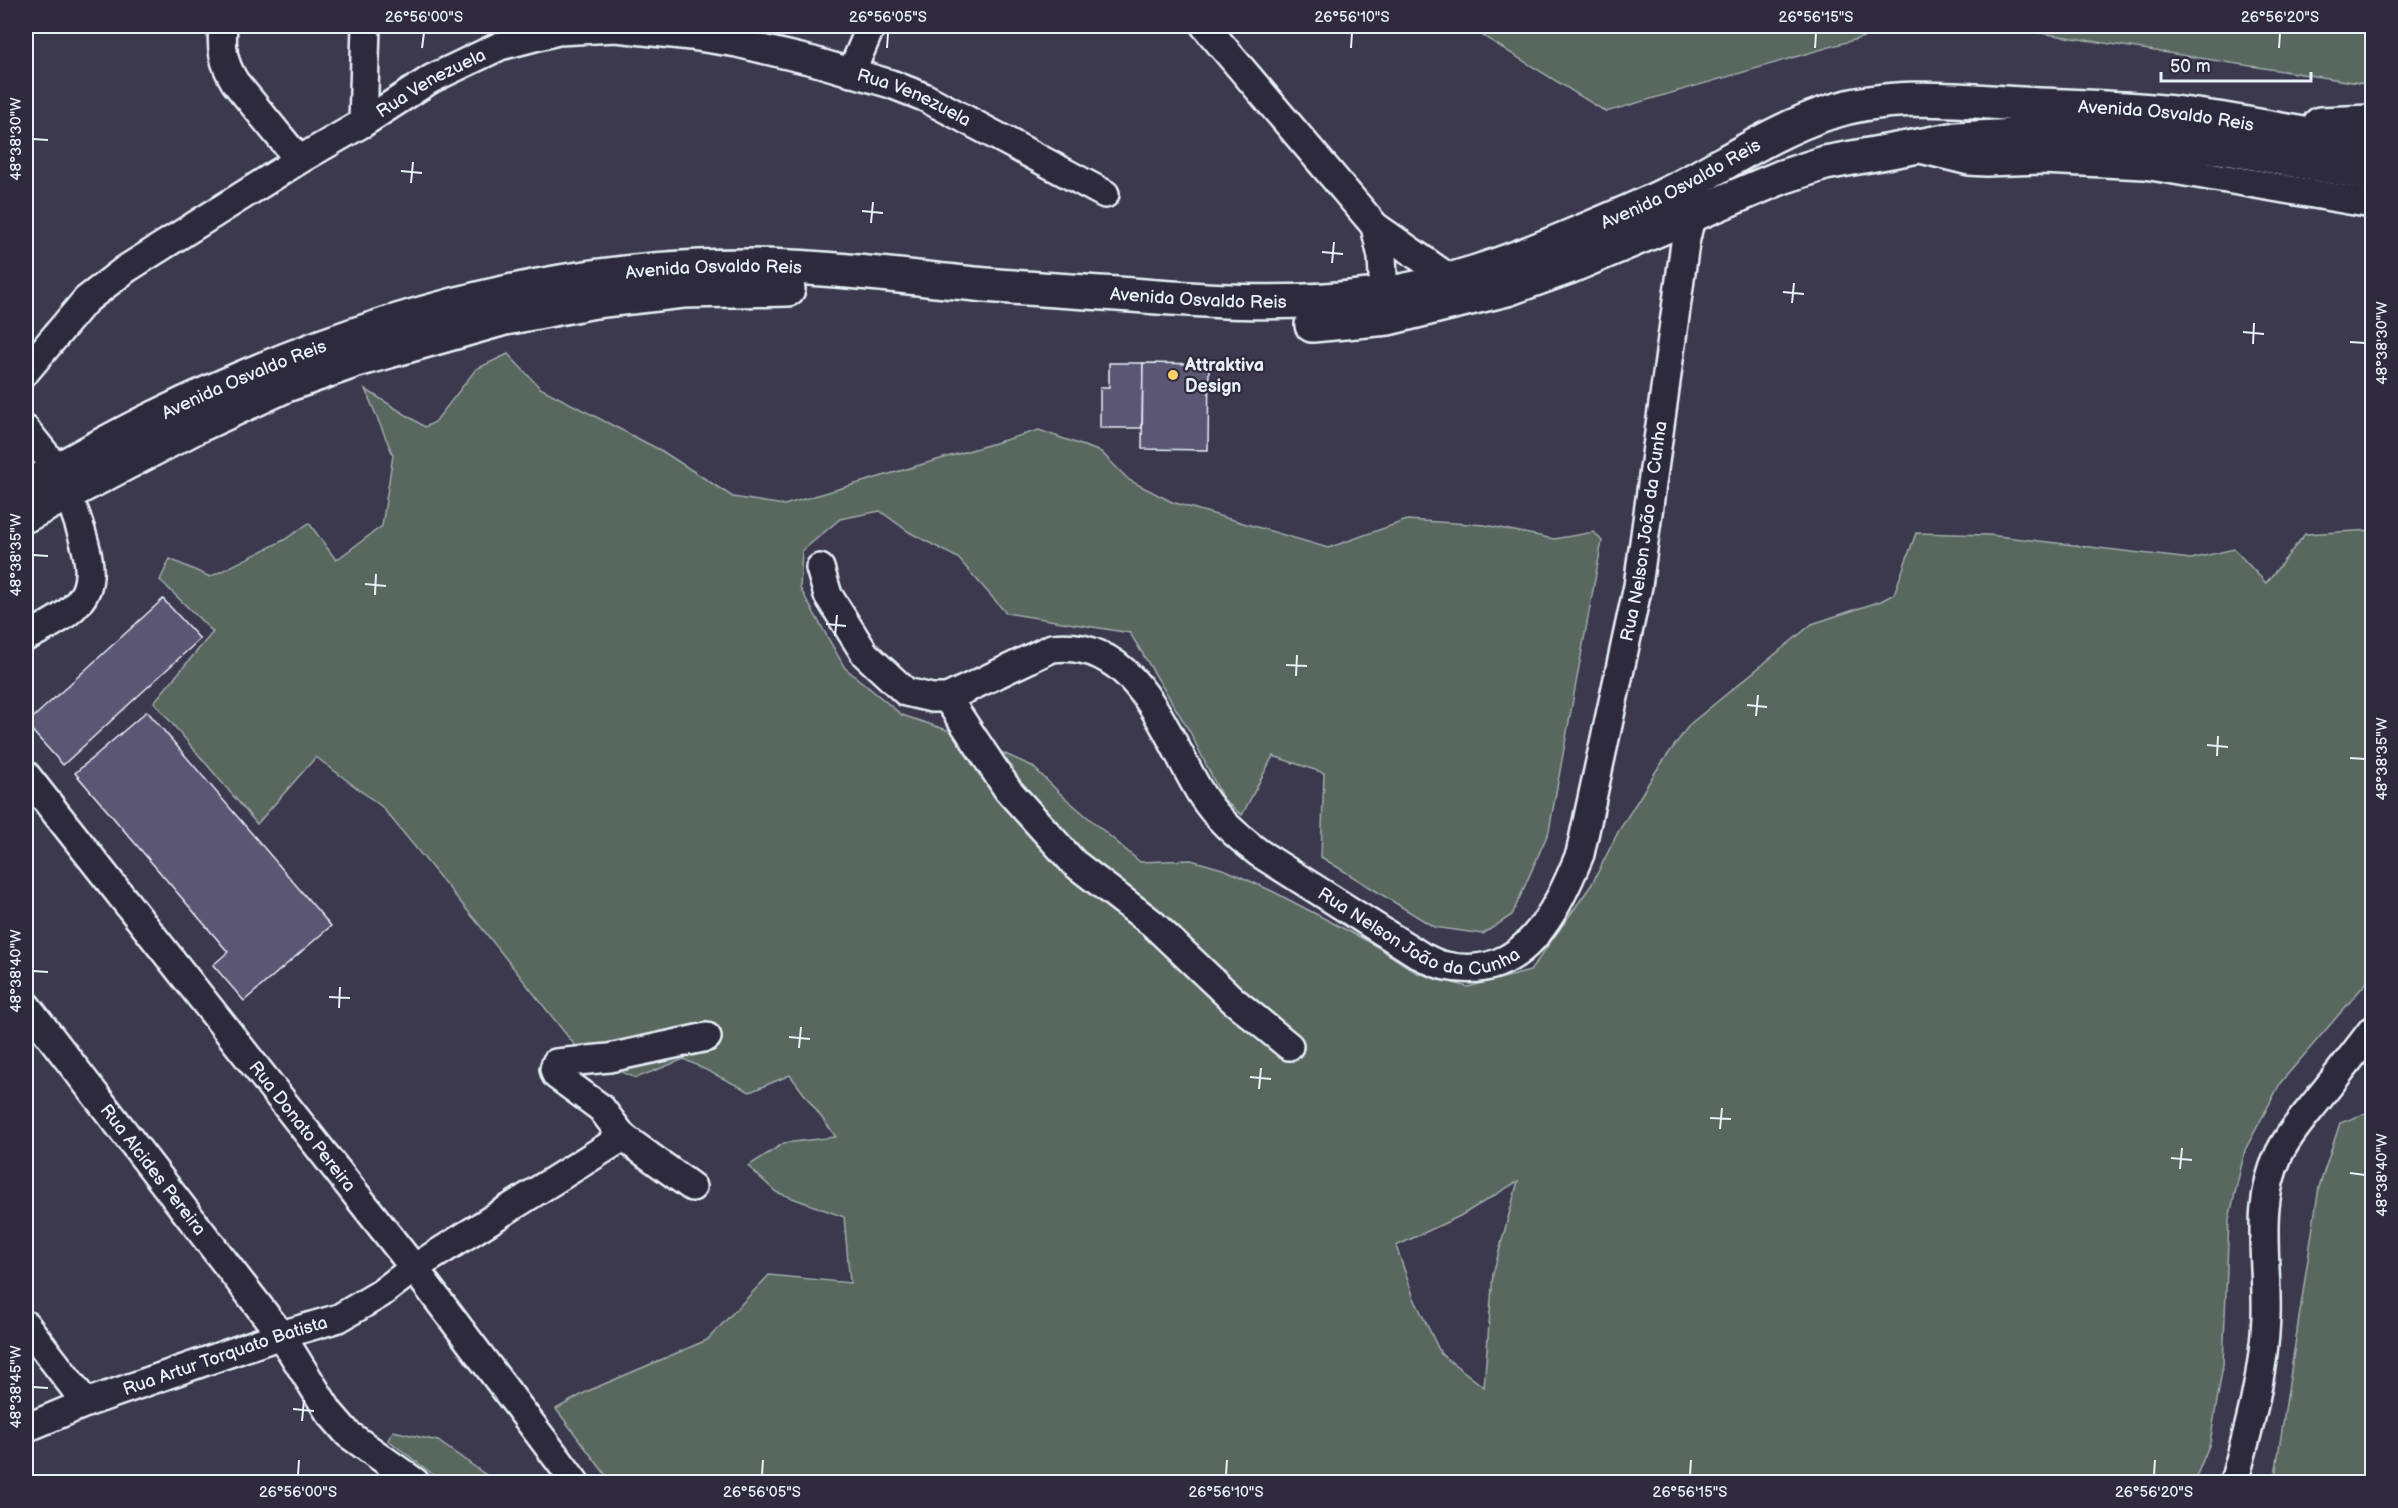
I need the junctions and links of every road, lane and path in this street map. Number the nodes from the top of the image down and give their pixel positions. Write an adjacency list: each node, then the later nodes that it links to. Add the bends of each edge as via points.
1 (224, 26): 14 (street, via 221,53 226,68)
2 (366, 26): 10 (street)
3 (598, 26): 6 (street, Rua Venezuela); 7 (street, Rua Venezuela)
4 (871, 26): 8 (street)
5 (1205, 26): 19 (street)
6 (738, 34): 8 (street, Rua Venezuela)
7 (501, 36): 10 (street, Rua Venezuela)
8 (851, 73): 16 (street, Rua Venezuela, via 924,97)
9 (2373, 122): 11 (main road)
10 (363, 123): 14 (street, Rua Venezuela)
11 (2253, 125): 13 (main road, Avenida Osvaldo Reis); 20 (main road, Avenida Osvaldo Reis, via 2146,111 1959,100 1867,102 1786,128 1676,190 1491,269)
12 (1912, 147): 15 (main road, Avenida Osvaldo Reis, via 2016,136 2126,139 2220,147); 17 (street, via 1969,161 2145,165); 18 (main road, Avenida Osvaldo Reis, via 1824,163)
13 (2373, 147)
14 (299, 160): 22 (street, Rua Venezuela, via 102,286)
15 (2373, 174)
16 (1105, 194)
17 (2373, 204)
18 (1691, 216): 27 (main road, Avenida Osvaldo Reis, via 1571,267 1507,289 1388,318 1332,324 1218,324 798,290 683,291 553,309 410,345 286,385); 30 (street, Rua Nelson João da Cunha, via 1684,243 1638,586 1590,814 1580,854 1550,920 1513,955 1488,967 1445,966 1421,956 1259,853 1236,836 1211,808 1154,707 1139,688 1115,663 1092,650 1052,648)
19 (1375, 226): 20 (street); 21 (street)
20 (1452, 280): 21 (main road, Avenida Osvaldo Reis)
21 (1384, 294): 25 (main road, Avenida Osvaldo Reis, via 1321,302 1240,303 760,266 606,275 489,295 344,337 162,414)
22 (26, 371)
23 (26, 430): 24 (street)
24 (46, 455)
25 (26, 488)
26 (75, 513): 29 (street, via 89,567 83,599)
27 (26, 514)
28 (820, 568): 30 (street, via 828,595 871,660 906,692)
29 (26, 637)
30 (948, 698): 35 (street, via 1008,790 1074,863 1152,923)
31 (26, 775): 38 (street, Rua Donato Pereira)
32 (26, 1005): 40 (street, Rua Alcides Pereira)
33 (2373, 1030): 45 (street, via 2298,1124 2279,1154 2270,1182 2263,1240 2266,1316 2258,1390)
34 (707, 1037): 36 (street, via 609,1058 556,1062 556,1075 601,1108)
35 (1288, 1046)
36 (623, 1137): 37 (street); 38 (street, Rua Artur Torquato Batista)
37 (692, 1187)
38 (414, 1268): 40 (street, Rua Artur Torquato Batista, via 339,1318); 44 (street, Rua Donato Pereira)
39 (26, 1326): 41 (street)
40 (281, 1335): 41 (street, Rua Artur Torquato Batista); 43 (street, Rua Alcides Pereira, via 329,1412 348,1434)
41 (86, 1403): 42 (street, Rua Artur Torquato Batista)
42 (26, 1428)
43 (415, 1482)
44 (575, 1482)
45 (2234, 1482)

